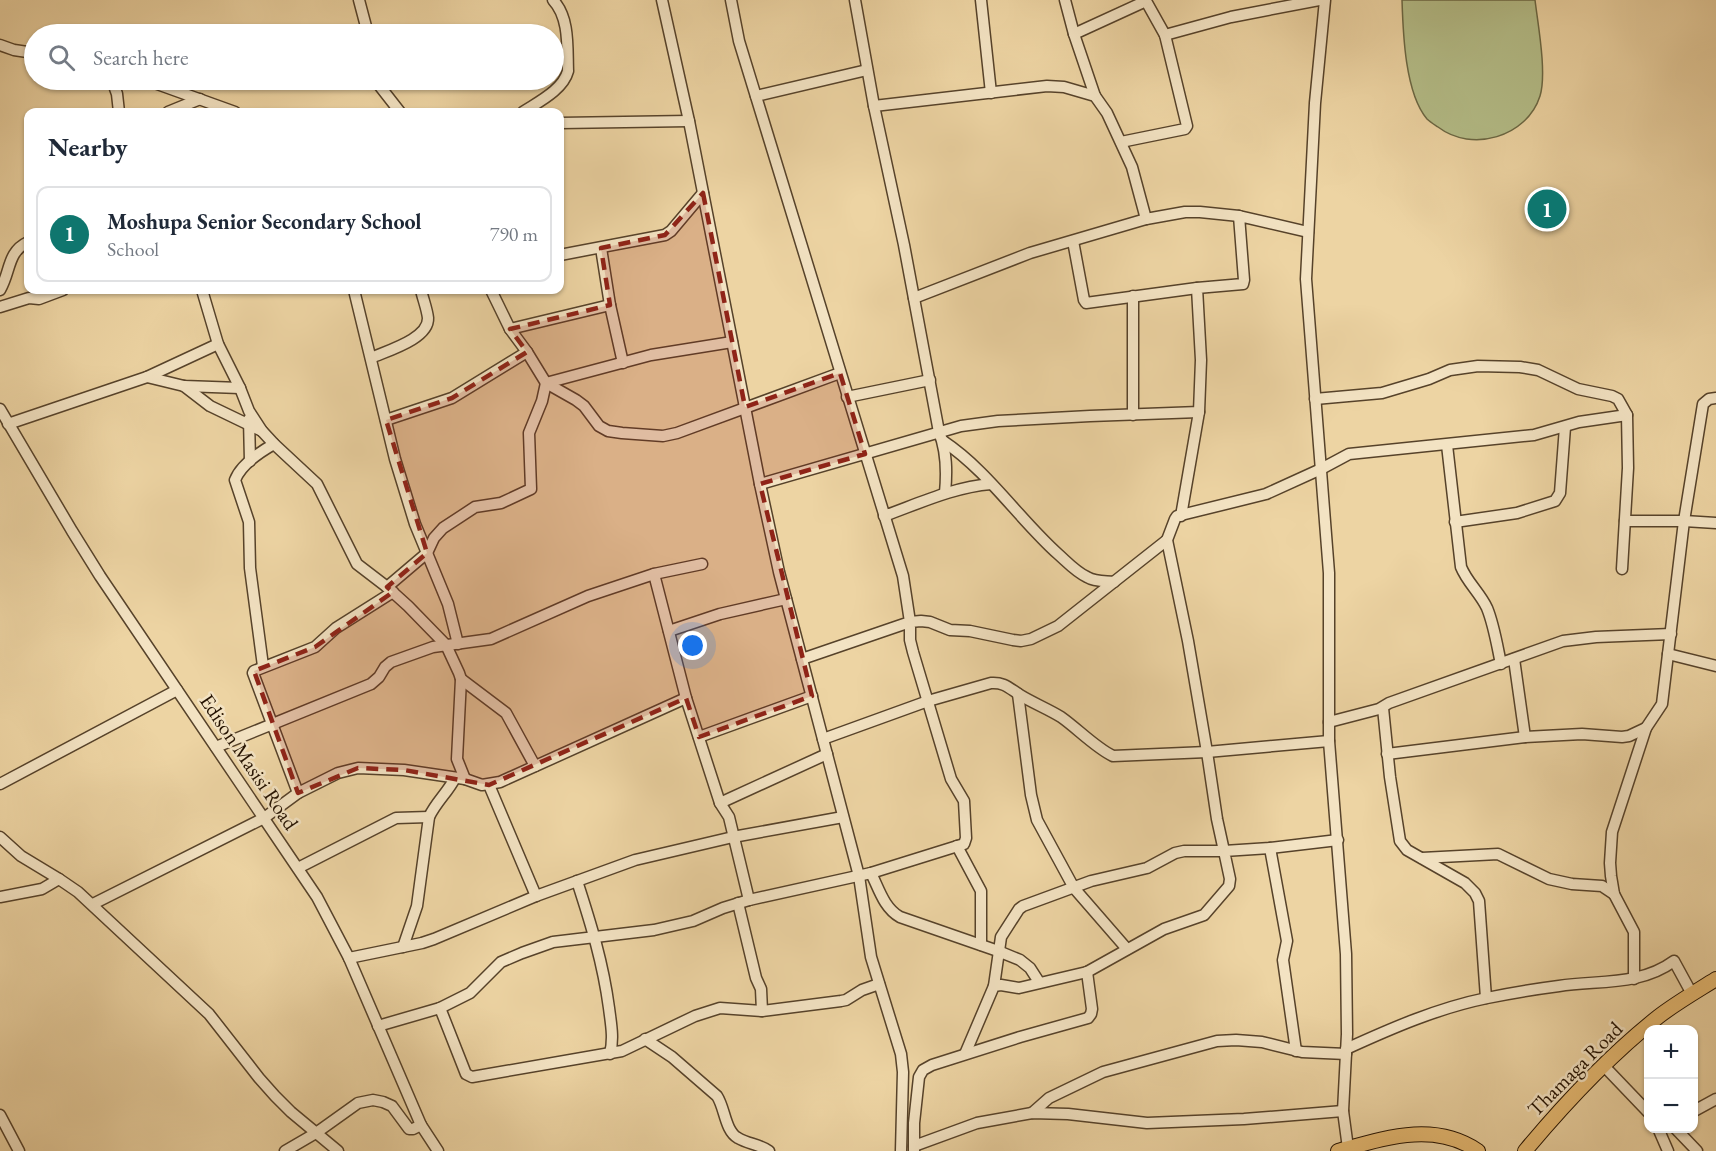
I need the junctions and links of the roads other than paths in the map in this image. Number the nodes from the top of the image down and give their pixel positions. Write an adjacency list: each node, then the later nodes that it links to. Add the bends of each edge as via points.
1 (359, 0): 10 (street)
2 (553, 0): 16 (street, via 565,23 568,71)
3 (662, 0): 31 (street)
4 (731, 0): 22 (street)
5 (855, 0): 15 (street)
6 (981, 0): 21 (street)
7 (1065, 0): 11 (street)
8 (1319, 0): 12 (street)
9 (1325, 0): 37 (street)
10 (366, 24)
11 (1074, 34): 12 (street, via 1146,1); 23 (street)
12 (1165, 35): 33 (street, via 1187,126)
13 (0, 45): 14 (street)
14 (24, 52)
15 (867, 70): 22 (street); 25 (street)
16 (564, 82)
17 (116, 90): 26 (street)
18 (174, 90): 24 (street)
19 (383, 90): 29 (street)
20 (555, 90): 30 (street)
21 (991, 93): 23 (street, via 1047,86); 25 (street)
22 (756, 96): 59 (street)
23 (1095, 96): 33 (street)
24 (200, 99): 27 (street); 28 (street)
25 (874, 106): 50 (street)
26 (119, 108)
27 (178, 108)
28 (224, 108)
29 (397, 108)
30 (529, 108)
31 (689, 121): 32 (street); 34 (street)
32 (564, 123)
33 (1120, 142): 36 (street, via 1132,166)
34 (703, 193): 40 (street, via 665,235); 54 (street)
35 (1239, 216): 36 (street, via 1185,212); 37 (street); 42 (street, via 1243,284)
36 (1146, 219): 38 (street)
37 (1308, 232): 67 (street, via 1306,288)
38 (1073, 241): 49 (street, via 1086,303); 50 (street, via 1030,253)
39 (24, 244): 43 (street, via 14,253)
40 (601, 248): 41 (street); 51 (street)
41 (564, 254)
42 (1197, 288): 49 (street); 71 (street)
43 (0, 290)
44 (52, 294): 52 (street)
45 (203, 294): 55 (street)
46 (355, 294): 57 (street)
47 (422, 294): 57 (street, via 428,320 423,331 414,339)
48 (493, 294): 53 (street)
49 (1133, 296): 72 (street)
50 (914, 298): 61 (street)
51 (610, 304): 53 (street); 58 (street)
52 (0, 307)
53 (510, 329): 56 (street)
54 (732, 342): 58 (street); 68 (street)
55 (218, 345): 60 (street); 64 (street)
56 (527, 352): 62 (street); 74 (street, via 452,398)
57 (370, 358): 74 (street)
58 (623, 363): 62 (street)
59 (840, 373): 65 (street); 68 (street)
60 (147, 377): 63 (street); 75 (street)
61 (930, 381): 65 (street); 79 (street)
62 (546, 383): 68 (street, via 576,399 599,426 622,433 663,436); 95 (street, via 529,433 531,489 501,503 467,512 438,533)
63 (184, 386): 64 (street); 76 (street, via 210,406)
64 (240, 387): 70 (street)
65 (847, 397): 82 (street)
66 (1716, 398): 91 (street, via 1703,404)
67 (1315, 399): 73 (street, via 1382,393 1450,370 1520,367 1538,370 1584,391 1612,396); 84 (street)
68 (745, 407): 85 (street)
69 (0, 409): 75 (street, Edison Masisi Road)
70 (249, 411): 76 (street); 78 (street)
71 (1199, 412): 72 (street); 89 (street)
72 (1133, 415): 79 (street, via 998,421 961,426)
73 (1627, 415): 77 (street); 90 (street)
74 (386, 420): 95 (street, via 415,524)
75 (8, 424): 114 (street, Edison Masisi Road, via 77,540)
76 (248, 424): 78 (street); 83 (street)
77 (1565, 427): 81 (street, via 1534,435); 92 (street, via 1560,493 1555,501 1517,513)
78 (262, 431): 80 (street)
79 (941, 437): 82 (street); 86 (street); 87 (street, via 947,468)
80 (274, 444): 83 (street); 100 (street, via 317,484 357,564)
81 (1447, 445): 84 (street, via 1349,454); 92 (street)
82 (865, 454): 85 (street); 88 (street)
83 (250, 461): 111 (street, via 235,480 249,522 250,568)
84 (1321, 469): 89 (street, via 1266,494); 120 (street, via 1329,573)
85 (760, 484): 101 (street)
86 (992, 484): 87 (street); 99 (street, via 1037,535 1071,565 1086,577)
87 (945, 493): 88 (street)
88 (884, 516): 102 (street, via 903,576)
89 (1181, 516): 94 (street, via 1175,519)
90 (1625, 521): 91 (street); 97 (street)
91 (1683, 521): 93 (street); 104 (street)
92 (1455, 522): 110 (street, via 1461,567 1487,609)
93 (1716, 523)
94 (1167, 540): 99 (street); 128 (street)
95 (428, 553): 100 (street); 105 (street, via 448,604)
96 (702, 564): 98 (street)
97 (1622, 569)
98 (654, 574): 103 (street); 105 (street, via 588,596 491,639)
99 (1114, 582): 102 (street, via 1058,626 1031,639)
100 (390, 590): 106 (street); 111 (street, via 315,647)
101 (786, 599): 103 (street); 108 (street)
102 (910, 622): 108 (street); 118 (street, via 911,645)
103 (669, 631): 117 (street)
104 (1671, 634): 107 (street); 109 (street, via 1574,639)
105 (458, 644): 106 (street)
106 (446, 645): 113 (street); 121 (street, via 391,662 370,684)
107 (1668, 654): 112 (street); 122 (street, via 1662,704)
108 (802, 659): 116 (street)
109 (1514, 659): 110 (street); 124 (street)
110 (1501, 664): 119 (street)
111 (262, 666): 121 (street, via 253,673)
112 (1716, 666)
113 (461, 679): 131 (street, via 506,713); 132 (street, via 457,759)
114 (177, 690): 127 (street, Edison Masisi Road); 133 (street)
115 (1018, 694): 118 (street, via 1005,685 991,683); 128 (street, via 1060,717 1113,756); 152 (street, via 1036,820)
116 (812, 696): 123 (street); 125 (street)
117 (686, 698): 123 (street); 131 (street)
118 (928, 701): 125 (street); 143 (street, via 951,779 965,806 965,841)
119 (1383, 708): 120 (street); 130 (street)
120 (1329, 722): 126 (street)
121 (271, 725): 127 (street); 135 (street)
122 (1646, 728): 124 (street, via 1622,737); 153 (street, via 1612,832)
123 (699, 737): 136 (street)
124 (1525, 737): 130 (street)
125 (823, 738): 129 (street)
126 (1329, 741): 128 (street); 142 (street)
127 (216, 747): 139 (street, Edison Masisi Road)
128 (1208, 752): 145 (street)
129 (827, 754): 136 (street); 138 (street)
130 (1387, 754): 146 (street, via 1400,841)
131 (535, 766): 134 (street)
132 (460, 778): 134 (street); 135 (street, via 358,768 338,773); 137 (street)
133 (0, 784)
134 (489, 785): 154 (street)
135 (298, 793): 139 (street)
136 (720, 803): 141 (street, via 729,817)
137 (429, 817): 147 (street, via 396,818); 160 (street, via 417,906)
138 (843, 817): 141 (street); 149 (street)
139 (264, 818): 147 (street, Edison Masisi Road); 157 (street)
140 (0, 837): 150 (street, via 21,856)
141 (733, 837): 151 (street, via 635,860); 156 (street)
142 (1338, 840): 144 (street); 177 (street, via 1346,954)
143 (957, 846): 148 (street); 159 (street, via 981,891)
144 (1270, 848): 145 (street); 176 (street, via 1287,941 1283,960)
145 (1224, 851): 152 (street, via 1175,853 1148,868); 161 (street, via 1229,886 1204,915 1164,929)
146 (1422, 858): 153 (street, via 1498,854 1549,879 1602,886); 171 (street, via 1465,883 1479,900)
147 (298, 868): 163 (street, Edison Masisi Road, via 318,897)
148 (871, 873): 149 (street); 159 (street, via 893,913)
149 (859, 876): 156 (street); 168 (street)
150 (59, 879): 155 (street, via 42,889); 157 (street)
151 (577, 882): 154 (street); 158 (street)
152 (1074, 888): 161 (street); 162 (street, via 1019,909 1000,937)
153 (1614, 894): 165 (street, via 1634,932)
154 (536, 896): 160 (street, via 435,939)
155 (0, 897)
156 (743, 901): 158 (street, via 693,921); 173 (street)
157 (93, 904): 188 (street, via 209,1014 259,1078)
158 (595, 937): 172 (street, via 553,942 522,952 501,962 470,993); 178 (street, via 613,1038)
159 (981, 945): 162 (street)
160 (403, 947): 163 (street)
161 (1127, 949): 164 (street)
162 (998, 951): 167 (street, via 1020,960); 169 (street)
163 (349, 958): 174 (street, Edison Masisi Road)
164 (1087, 972): 167 (street); 179 (street, via 1092,1009 1088,1018)
165 (1635, 979): 170 (street, via 1674,961); 171 (street)
166 (1716, 979): 170 (main road, Thamaga Road)
167 (1040, 982): 169 (street, via 1018,988)
168 (879, 984): 173 (street, via 846,1000); 198 (street, via 903,1062)
169 (994, 986): 179 (street)
170 (1692, 994): 180 (main road, Thamaga Road, via 1659,1016)
171 (1486, 998): 177 (street, via 1433,1012)
172 (440, 1008): 174 (street); 178 (street, via 466,1074 472,1077)
173 (762, 1011): 175 (street, via 720,1008)
174 (378, 1026): 187 (street, Edison Masisi Road)
175 (645, 1039): 178 (street); 197 (street, via 717,1096 732,1134)
176 (1296, 1051): 177 (street); 185 (street, via 1262,1042 1217,1041 1103,1072 1049,1098)
177 (1346, 1052): 184 (street)
178 (610, 1054)
179 (965, 1054): 191 (street, via 932,1065 919,1077)
180 (1604, 1066): 182 (street); 200 (main road, Thamaga Road)
181 (1716, 1099): 183 (street)
182 (1644, 1108)
183 (1698, 1109)
184 (1343, 1111): 185 (street, via 1147,1123); 192 (street)
185 (1032, 1113): 191 (street, via 977,1123)
186 (0, 1115): 193 (street)
187 (421, 1125): 188 (street, via 409,1129 392,1107 373,1100 358,1103); 196 (street, Edison Masisi Road)
188 (315, 1133): 194 (street); 195 (street)
189 (1660, 1133): 201 (street)
190 (1680, 1133): 202 (street)
191 (914, 1148)
192 (1343, 1150): 199 (main road, via 1417,1133 1454,1139)
193 (19, 1151)
194 (285, 1151)
195 (338, 1151)
196 (438, 1151)
197 (769, 1151)
198 (901, 1151)
199 (1478, 1151)
200 (1525, 1151)
201 (1668, 1151)
202 (1697, 1151)

